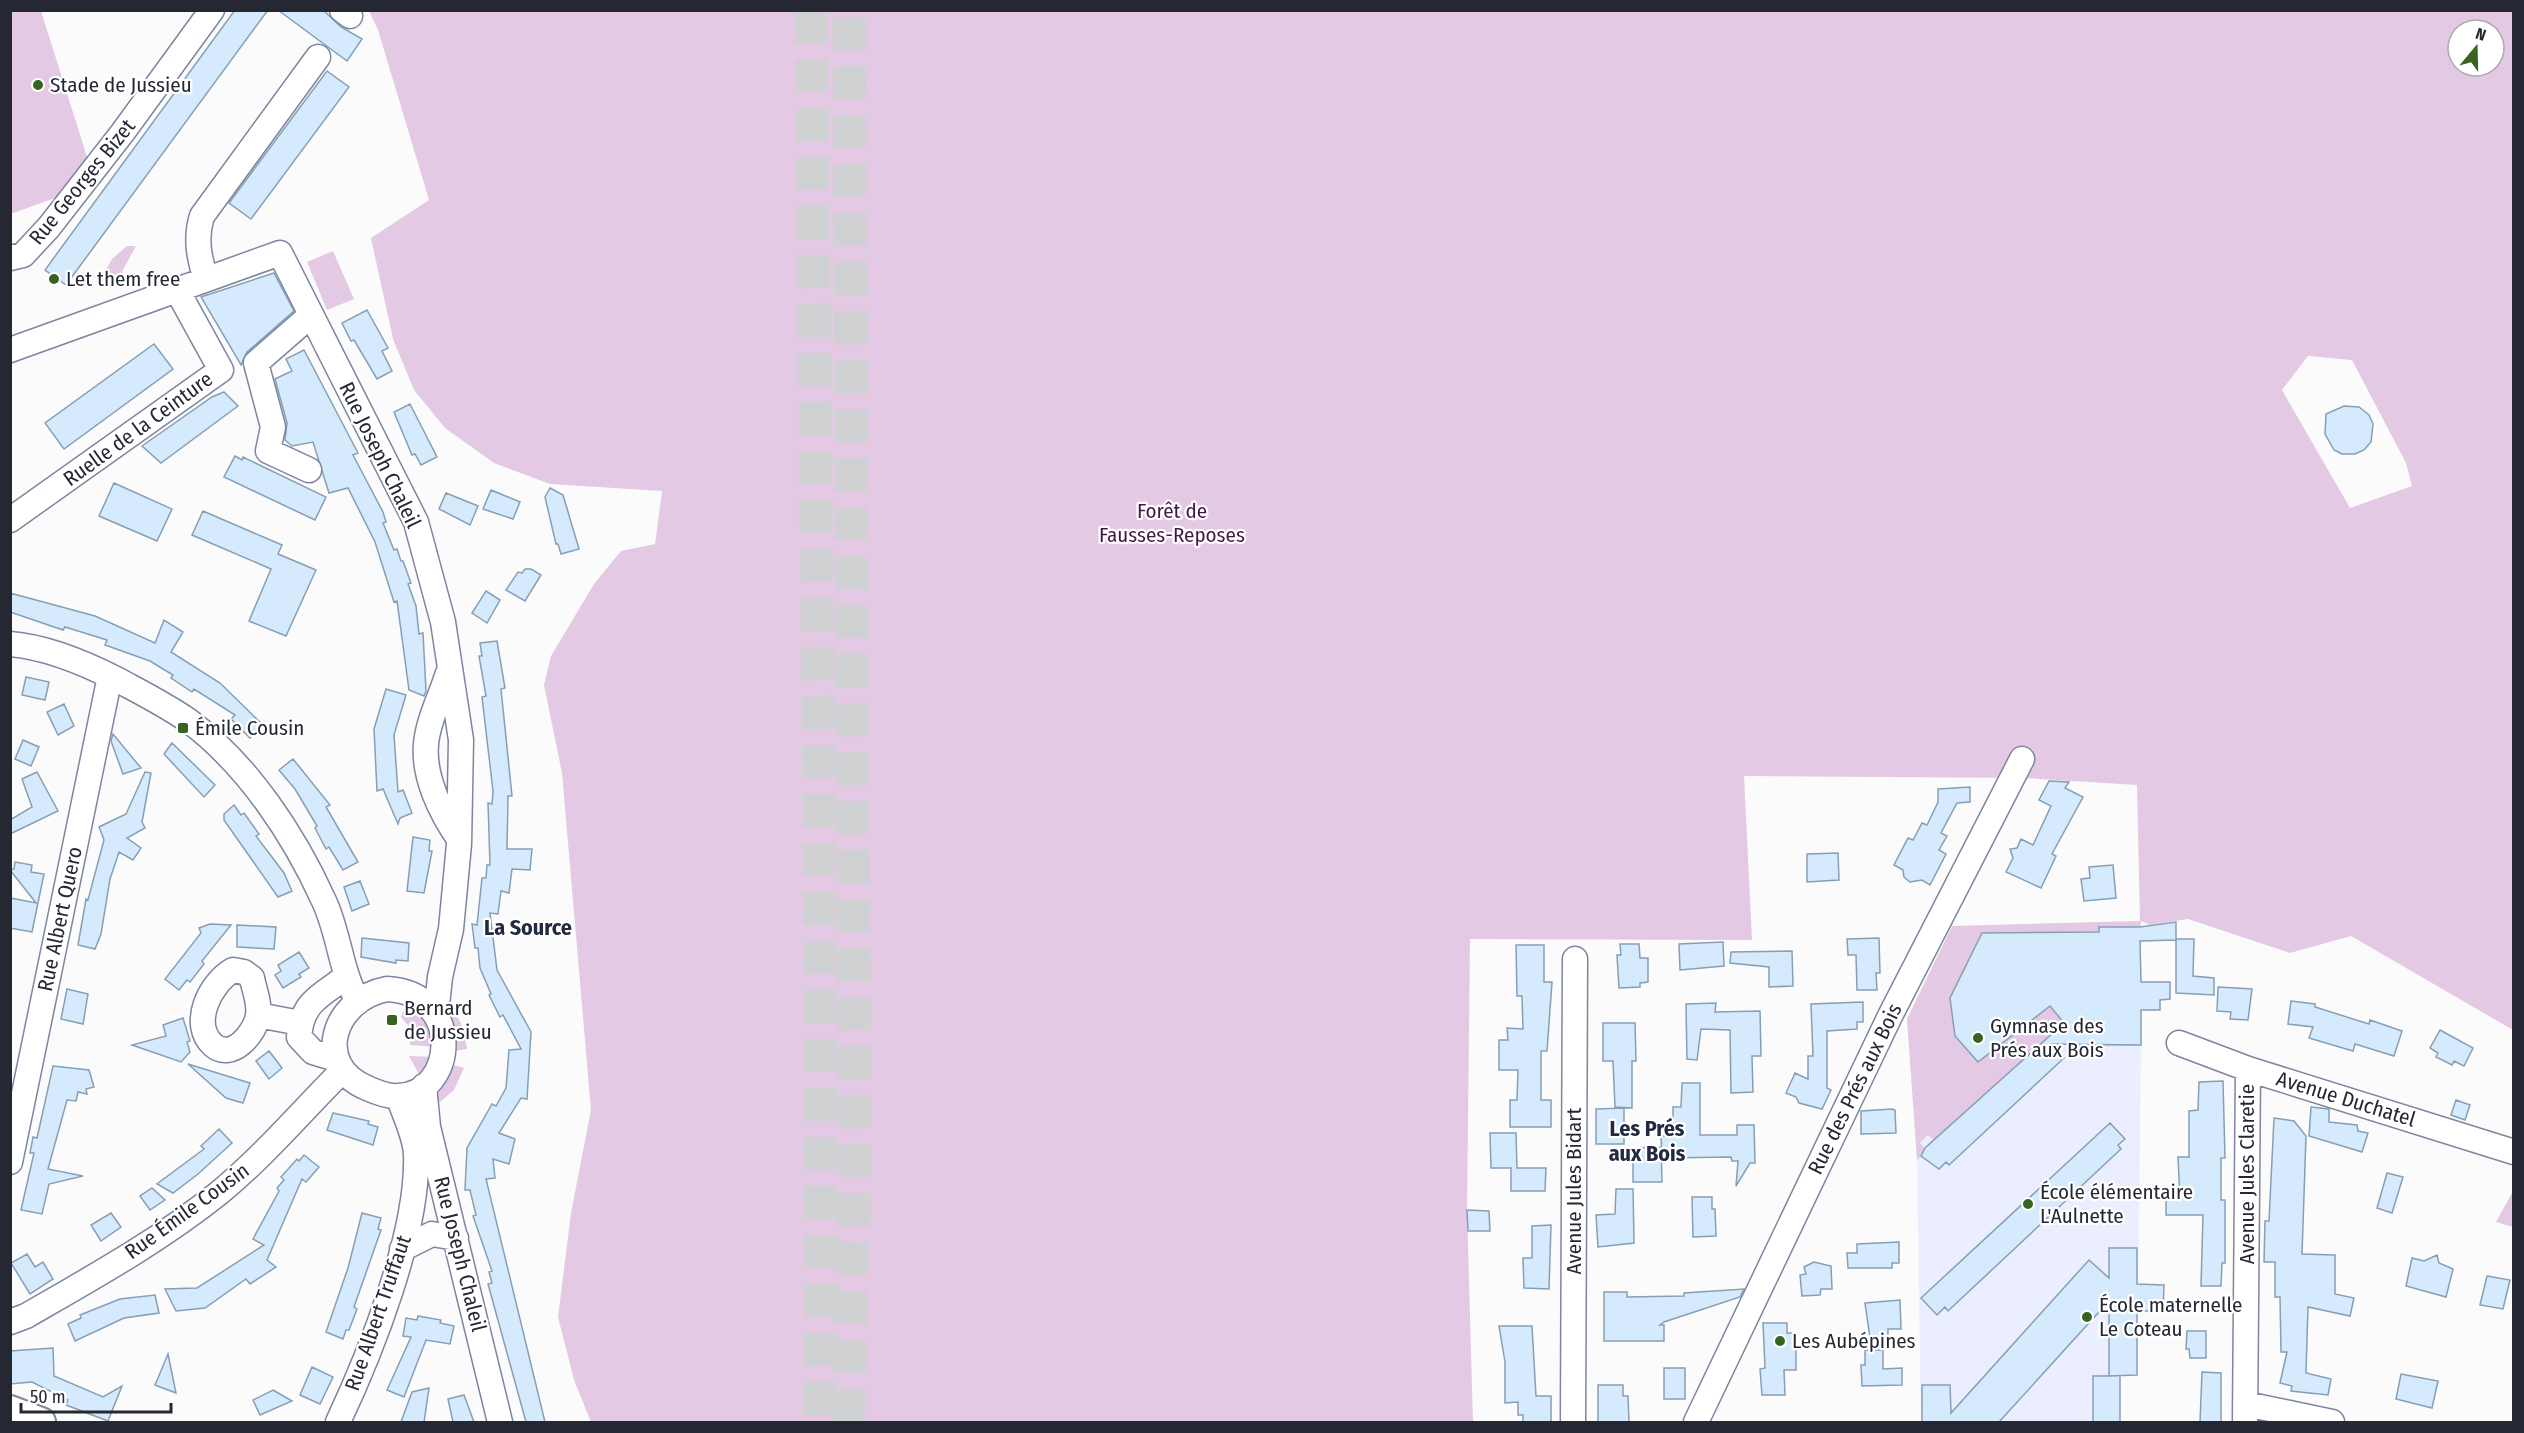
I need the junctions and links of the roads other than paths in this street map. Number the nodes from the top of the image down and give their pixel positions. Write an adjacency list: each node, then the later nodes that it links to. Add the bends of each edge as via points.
1 (212, 10): 3 (street, Rue Georges Bizet, via 49,227 24,255)
2 (318, 57): 4 (street, via 202,216 197,231)
3 (10, 258)
4 (206, 279): 5 (street); 6 (street, Rue Joseph Chaleil, via 280,253)
5 (177, 290): 7 (street); 9 (street, Ruelle de la Ceinture, via 220,370)
6 (311, 315): 8 (street, via 256,363 273,427 267,451); 11 (street, Rue Joseph Chaleil, via 416,522 443,622)
7 (10, 350)
8 (309, 470)
9 (10, 520)
10 (10, 644): 12 (street, via 64,657)
11 (450, 667): 14 (street, Rue Joseph Chaleil, via 461,740); 14 (street, Rue Joseph Chaleil, via 426,744 427,767 435,795)
12 (110, 676): 16 (street, via 189,721 264,799 306,864 326,904); 29 (street, Rue Albert Quero)
13 (2022, 759): 39 (street, Rue des Prés aux Bois, via 1890,1016)
14 (459, 839): 17 (street, Rue Joseph Chaleil, via 451,929)
15 (1575, 959): 38 (street, Avenue Jules Bidart)
16 (346, 977): 19 (street); 22 (street, via 310,1003)
17 (440, 977): 18 (street); 21 (street, Rue Joseph Chaleil)
18 (414, 995): 19 (street, via 387,990); 21 (street)
19 (357, 1000): 24 (street, via 336,1033)
20 (258, 1015): 22 (street)
21 (436, 1015): 26 (street, via 442,1029 443,1054 435,1074)
22 (300, 1023): 24 (street, via 299,1037 313,1052)
23 (2179, 1043): 25 (street, Avenue Duchatel)
24 (339, 1065): 27 (street, via 353,1082); 32 (street, Rue Émile Cousin, via 267,1150 218,1193 154,1239)
25 (2248, 1069): 28 (street, Avenue Duchatel); 34 (street, Avenue Jules Claretie)
26 (424, 1086): 27 (street); 30 (street, Rue Joseph Chaleil, via 428,1127)
27 (398, 1096): 31 (street, Rue Albert Truffaut, via 416,1152 412,1204)
28 (2514, 1152)
29 (10, 1162)
30 (456, 1238): 31 (street, via 432,1234); 37 (street, Rue Joseph Chaleil)
31 (402, 1249): 36 (street, Rue Albert Truffaut, via 368,1350)
32 (10, 1322)
33 (10, 1410): 35 (street)
34 (2245, 1413): 40 (street)
35 (41, 1422)
36 (338, 1422)
37 (500, 1422)
38 (1574, 1422)
39 (1696, 1422)
40 (2332, 1422)

